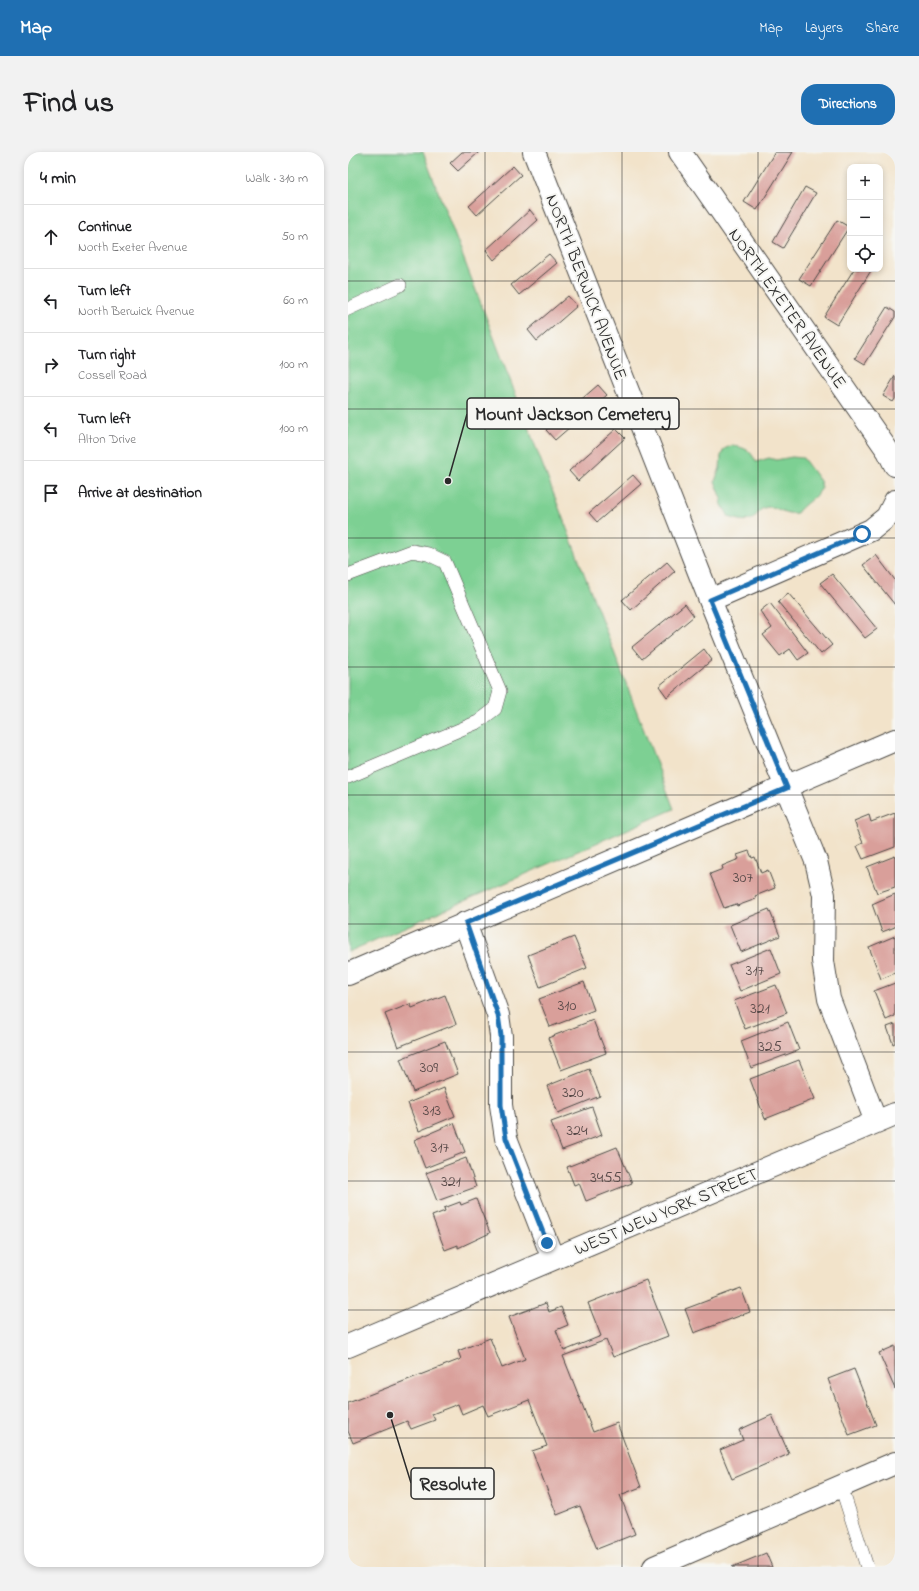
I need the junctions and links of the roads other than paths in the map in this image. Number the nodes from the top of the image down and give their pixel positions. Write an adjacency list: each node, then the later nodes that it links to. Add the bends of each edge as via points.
1 (534, 152): 8 (street, NORTH BERWICK AVENUE)
2 (680, 152): 5 (street, NORTH EXETER AVENUE, via 888,451)
3 (400, 285): 4 (lane)
4 (348, 308)
5 (895, 465)
6 (895, 501): 8 (street, via 887,517 871,530)
7 (348, 575): 10 (lane, via 412,551 428,554 445,562 500,691 495,709 478,722)
8 (710, 600): 11 (street, NORTH BERWICK AVENUE)
9 (895, 740): 11 (street)
10 (348, 777)
11 (787, 788): 12 (street); 14 (street, NORTH BERWICK AVENUE, via 821,879 824,901 823,961 828,999)
12 (466, 923): 13 (street); 15 (street, via 498,1015 501,1036 501,1105 506,1138)
13 (348, 974)
14 (886, 1118): 15 (street, WEST NEW YORK STREET)
15 (553, 1259): 16 (street, WEST NEW YORK STREET)
16 (348, 1346)
17 (895, 1463): 18 (street)
18 (841, 1486): 19 (street); 21 (lane)
19 (681, 1562): 20 (street)
20 (654, 1567)
21 (867, 1567)

